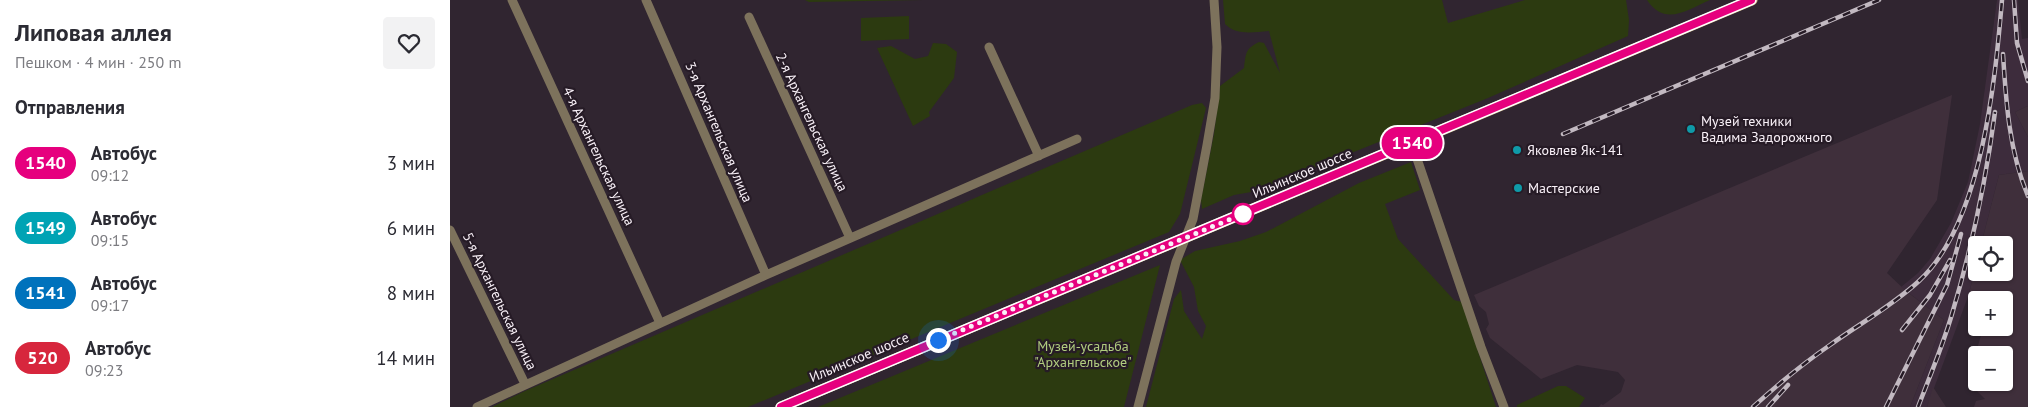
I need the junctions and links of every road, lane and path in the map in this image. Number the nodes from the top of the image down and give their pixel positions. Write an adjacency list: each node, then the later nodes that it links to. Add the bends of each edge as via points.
1 (512, 0): 14 (street, 4-я Архангельская улица)
2 (646, 0): 13 (street, 3-я Архангельская улица)
3 (1214, 0): 12 (street, via 1217,46 1215,98 1193,219)
4 (1752, 0): 8 (main road, Ильинское шоссе)
5 (749, 17): 11 (street, 2-я Архангельская улица)
6 (989, 47): 9 (street)
7 (1077, 139): 9 (street)
8 (1412, 144): 12 (main road, Ильинское шоссе); 19 (street)
9 (1039, 156): 11 (street)
10 (450, 230): 15 (street, 5-я Архангельская улица)
11 (850, 238): 13 (street)
12 (1186, 238): 17 (main road, Ильинское шоссе); 18 (street, via 1176,262)
13 (766, 275): 14 (street)
14 (660, 323): 15 (street)
15 (525, 384): 16 (street)
16 (477, 407)
17 (780, 407)
18 (1138, 407)
19 (1504, 407)

